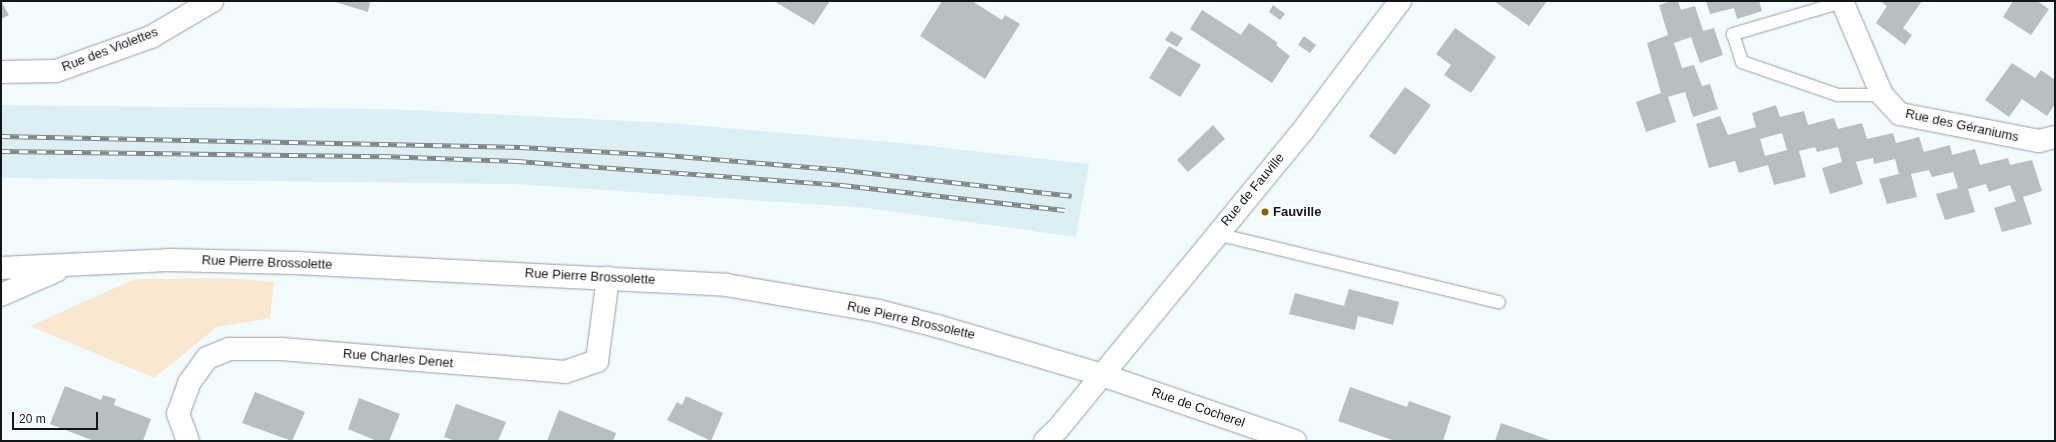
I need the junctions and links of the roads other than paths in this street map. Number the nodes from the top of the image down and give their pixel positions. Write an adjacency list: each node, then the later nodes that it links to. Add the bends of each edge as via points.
1 (212, 1): 4 (main road, Rue des Violettes, via 151,37 56,71)
2 (1400, 1): 7 (main road, Rue de Fauville, via 1301,133)
3 (1842, 1): 5 (main road, Rue des Géraniums); 5 (lane, via 1733,34 1742,62 1838,95)
4 (1, 72)
5 (1882, 95): 6 (main road, Rue des Géraniums, via 1900,114 2039,141)
6 (2055, 137)
7 (1217, 234): 12 (lane); 13 (main road, Rue de Fauville)
8 (68, 266): 9 (main road, Rue Pierre Brossolette); 10 (main road, Rue Pierre Brossolette, via 168,260); 11 (main road, Rue Pierre Brossolette)
9 (1, 268)
10 (608, 278): 13 (main road, Rue Pierre Brossolette, via 726,285 878,311 1013,347); 14 (main road, Rue Charles Denet, via 597,360 565,372 281,349 229,350 207,358 189,383 178,414)
11 (1, 295)
12 (1499, 302)
13 (1102, 375): 15 (main road, Rue de Fauville); 16 (main road, Rue de Cocherel)
14 (188, 441)
15 (1045, 441)
16 (1295, 441)

